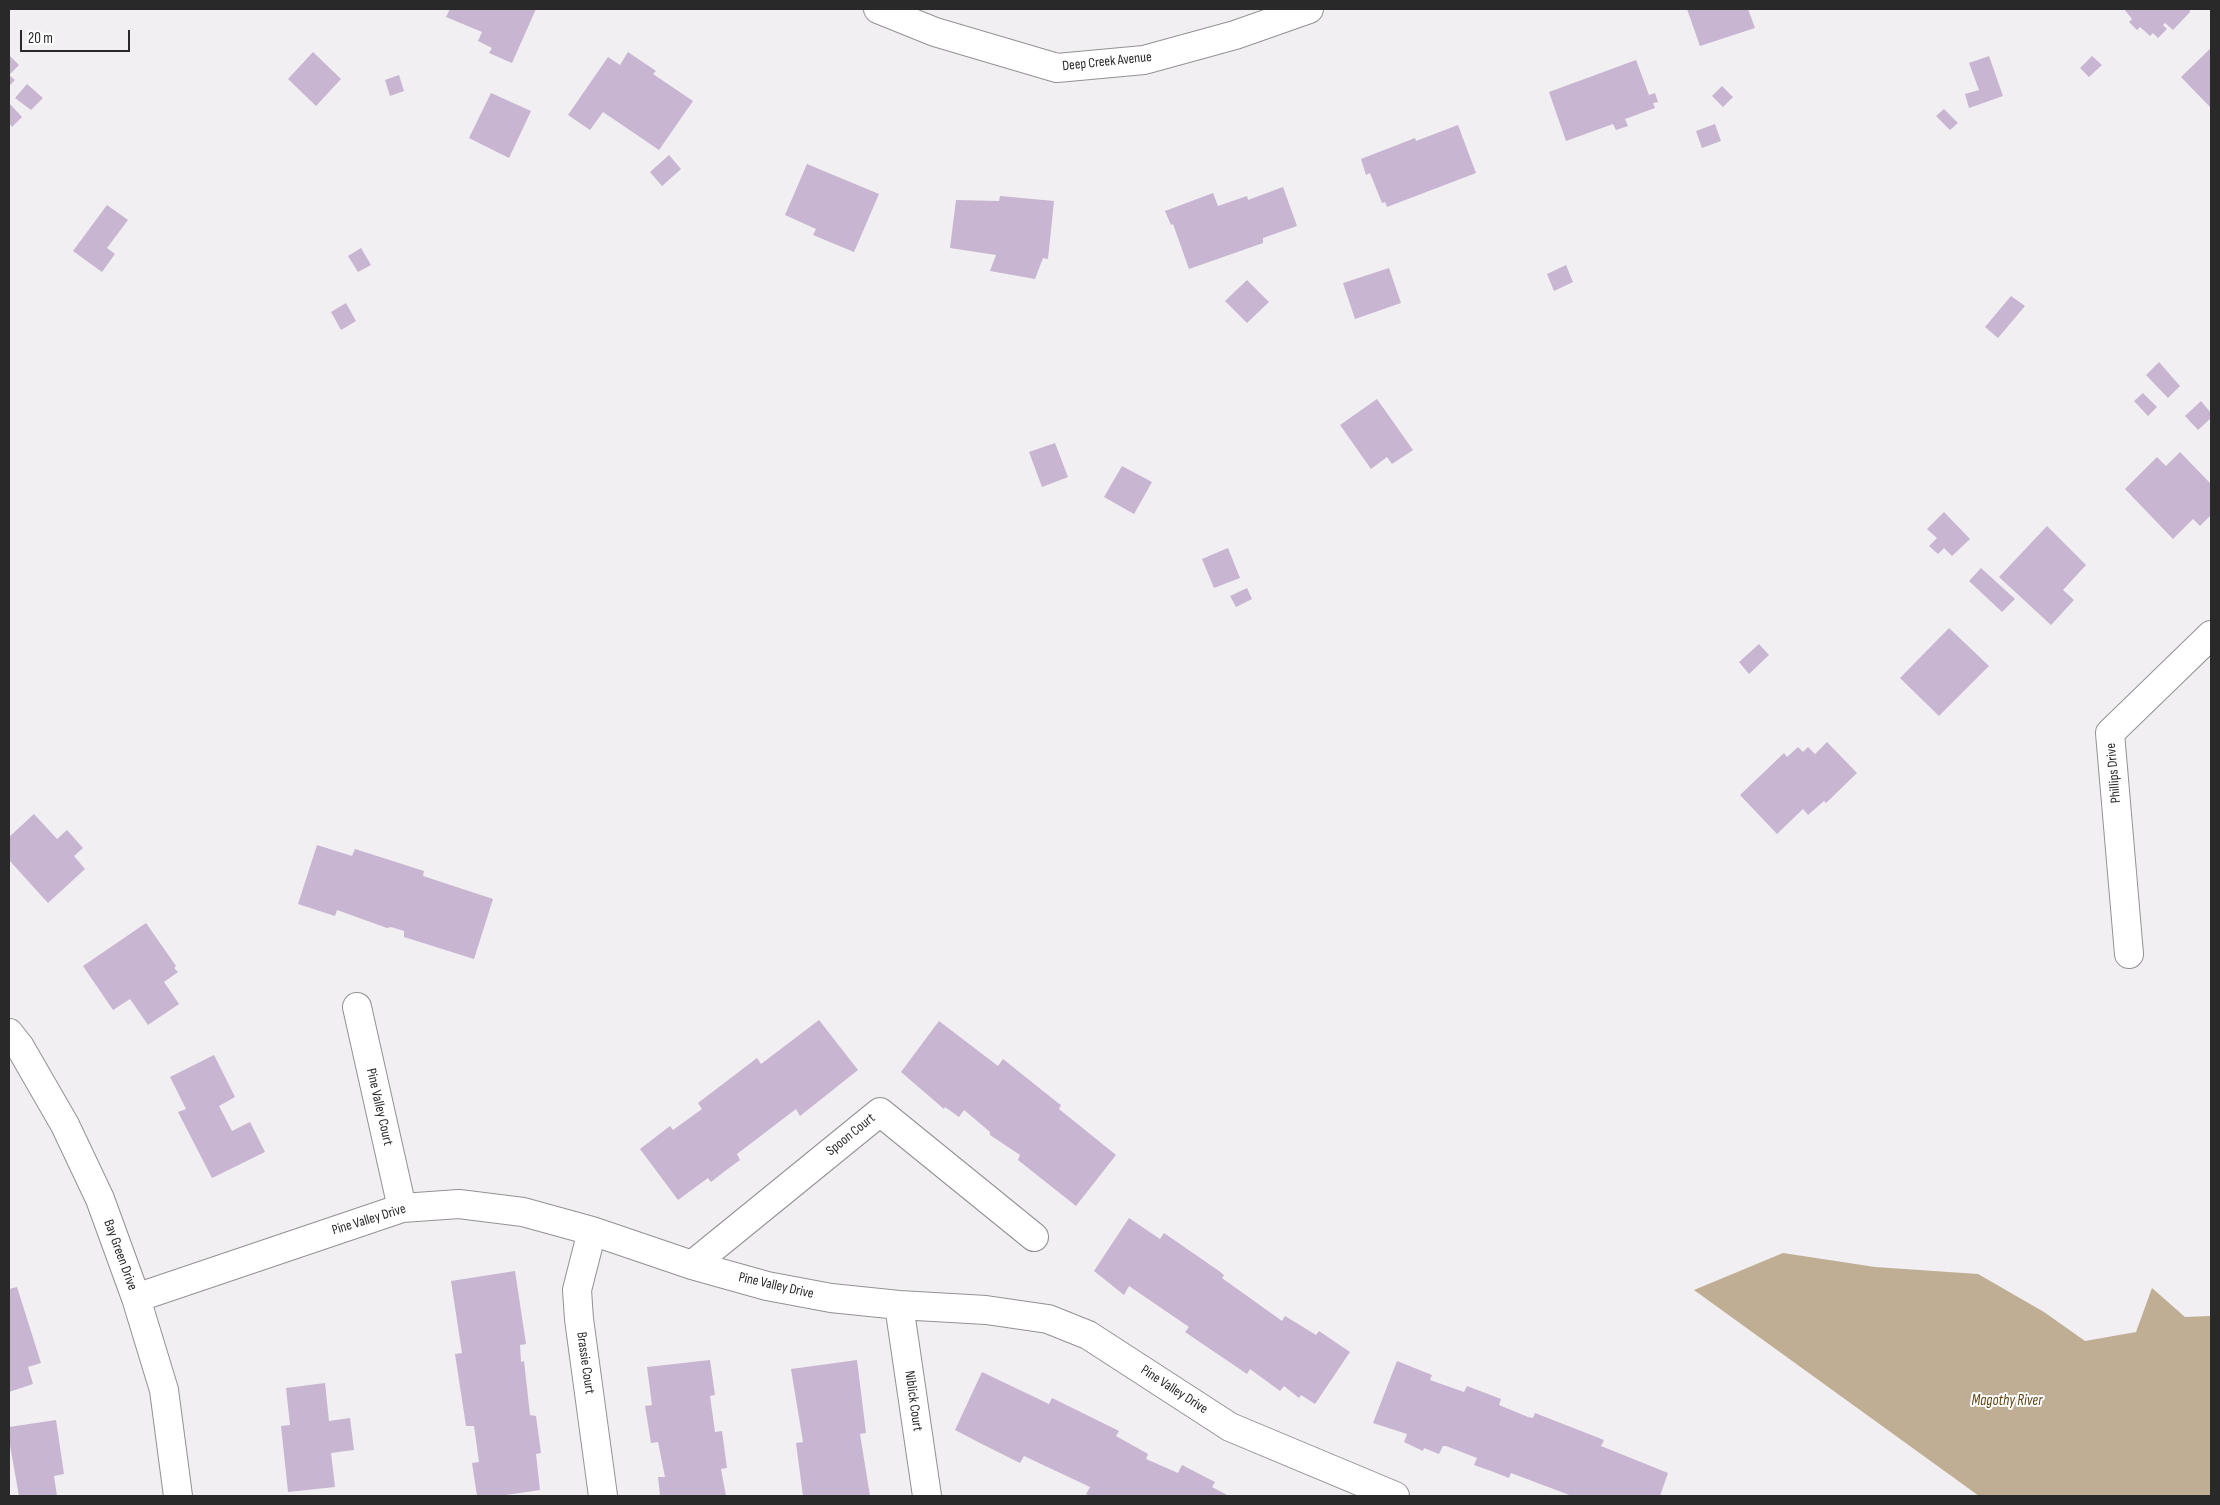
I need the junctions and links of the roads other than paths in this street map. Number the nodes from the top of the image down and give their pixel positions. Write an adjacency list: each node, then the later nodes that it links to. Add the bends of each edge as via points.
1 (878, 9): 2 (street, Deep Creek Avenue, via 935,32 1057,68 1144,60 1235,36)
2 (1308, 9)
3 (2211, 635): 4 (street, Phillips Drive, via 2110,733)
4 (2129, 954)
5 (357, 1007): 7 (street, Pine Valley Court)
6 (9, 1034): 11 (street, Bay Green Drive, via 20,1047 65,1125 100,1199)
7 (402, 1208): 8 (street, Pine Valley Drive, via 459,1204 523,1212); 11 (street, Pine Valley Drive)
8 (592, 1231): 10 (street, Pine Valley Drive); 14 (street, Brassie Court, via 577,1290)
9 (1034, 1237): 10 (street, Spoon Court, via 880,1112)
10 (692, 1265): 12 (street, Pine Valley Drive, via 768,1286)
11 (136, 1298): 13 (street, Bay Green Drive, via 164,1390)
12 (899, 1306): 15 (street, Niblick Court); 16 (street, Pine Valley Drive, via 986,1310 1048,1319 1088,1335 1230,1427)
13 (178, 1496)
14 (603, 1496)
15 (927, 1496)
16 (1395, 1496)

